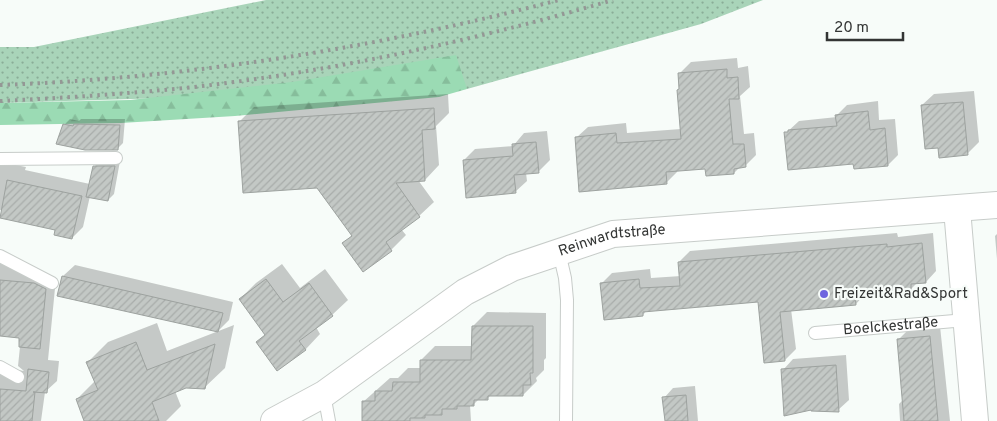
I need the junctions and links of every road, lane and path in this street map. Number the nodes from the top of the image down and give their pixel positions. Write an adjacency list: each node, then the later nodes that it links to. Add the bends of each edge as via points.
1 (0, 158): 2 (lane)
2 (116, 158)
3 (997, 205): 4 (street, Reinwardtstraße)
4 (957, 209): 5 (street, Reinwardtstraße, via 613,234); 8 (street)
5 (559, 252): 12 (street, Reinwardtstraße, via 512,268 465,292); 15 (lane, via 567,300)
6 (0, 256): 7 (lane)
7 (52, 283)
8 (966, 320): 9 (lane, Boelckestraße); 16 (street)
9 (815, 333)
10 (0, 367): 11 (lane)
11 (18, 377)
12 (324, 394): 13 (street, Reinwardtstraße); 14 (lane)
13 (274, 421)
14 (329, 421)
15 (566, 421)
16 (975, 421)

